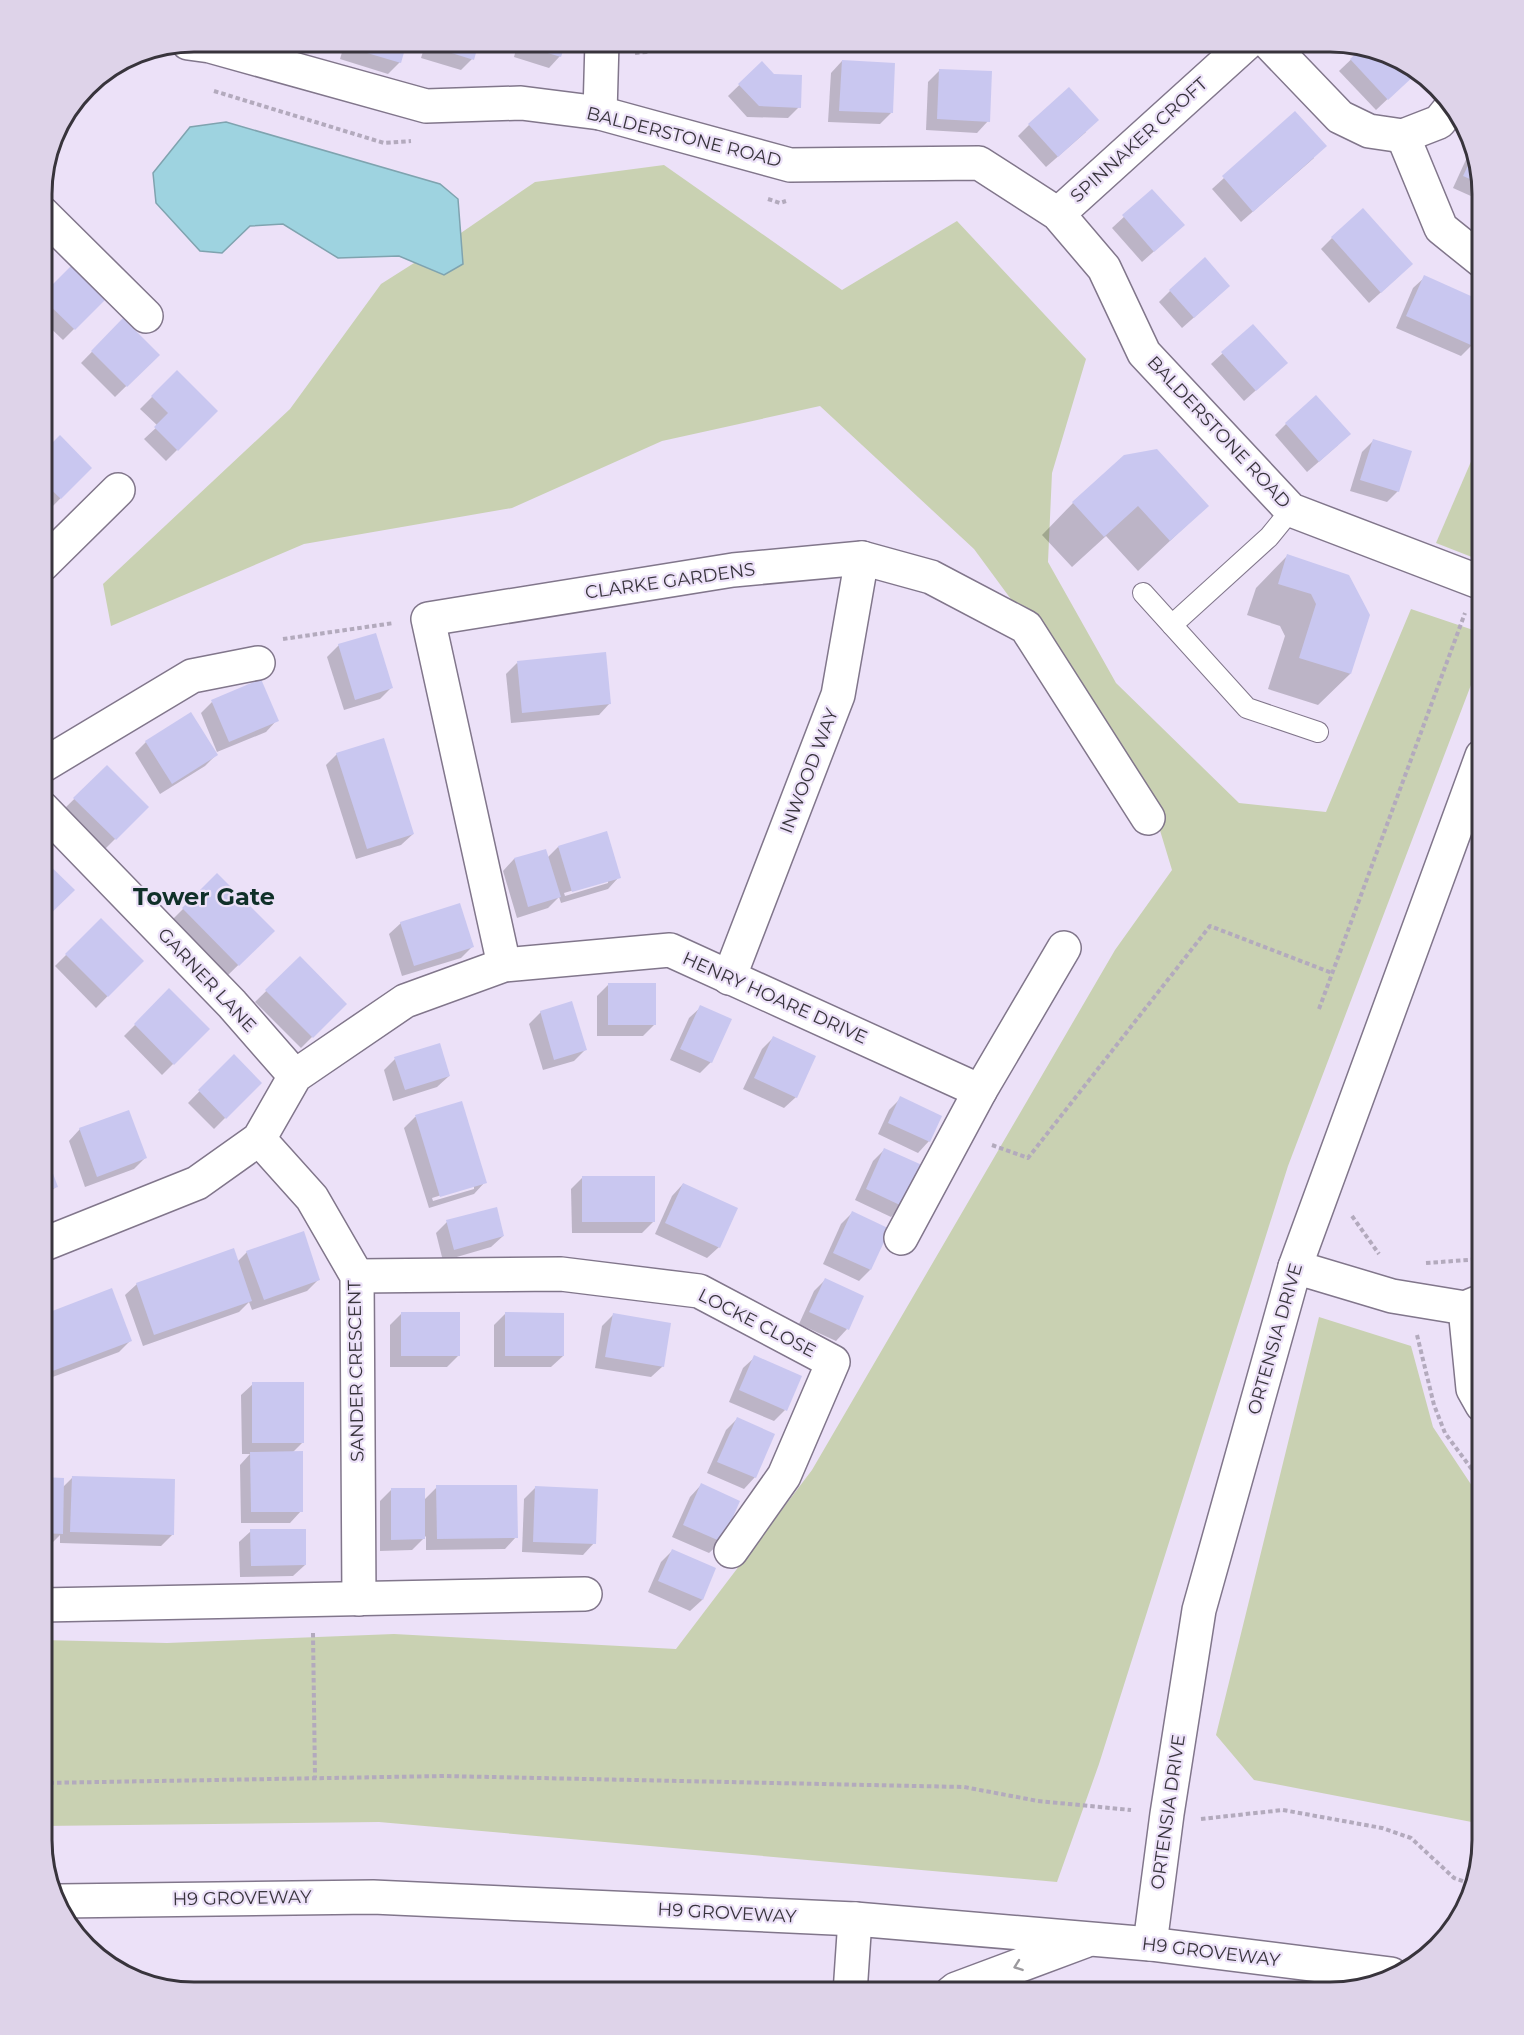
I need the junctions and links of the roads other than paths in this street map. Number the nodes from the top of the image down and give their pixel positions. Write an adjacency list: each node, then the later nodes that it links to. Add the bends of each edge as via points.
1 (235, 53): 5 (street, BALDERSTONE ROAD, via 426,106 521,103)
2 (602, 53): 5 (street)
3 (1236, 53): 8 (street, SPINNAKER CROFT)
4 (1279, 53): 7 (street, via 1340,117 1369,131)
5 (600, 113): 8 (street, BALDERSTONE ROAD, via 790,165 979,164)
6 (1446, 113): 7 (street, via 1439,122)
7 (1403, 136): 10 (street, via 1441,228)
8 (1058, 214): 13 (street, BALDERSTONE ROAD, via 1104,268 1144,353)
9 (53, 224): 11 (street)
10 (1472, 253)
11 (146, 316)
12 (118, 490): 14 (street)
13 (1291, 510): 17 (street, BALDERSTONE ROAD); 18 (lane, via 1269,537)
14 (53, 554)
15 (862, 558): 23 (street, CLARKE GARDENS, via 931,577 1026,627); 26 (street, CLARKE GARDENS, via 733,570 428,619); 27 (street, INWOOD WAY, via 838,695)
16 (1143, 593): 18 (lane)
17 (1472, 593)
18 (1172, 625): 20 (lane, via 1247,708)
19 (258, 663): 21 (street, via 192,676)
20 (1318, 732)
21 (53, 759)
22 (1472, 783): 33 (street, ORTENSIA DRIVE)
23 (1148, 818)
24 (53, 819): 28 (street, GARNER LANE, via 232,1004)
25 (1064, 948): 29 (street)
26 (504, 965): 27 (street, HENRY HOARE DRIVE, via 670,950); 28 (street, HENRY HOARE DRIVE, via 405,1001)
27 (729, 978): 29 (street, HENRY HOARE DRIVE)
28 (295, 1076): 30 (street, HENRY HOARE DRIVE)
29 (980, 1091): 31 (street)
30 (259, 1139): 32 (street, HENRY HOARE DRIVE, via 197,1183); 34 (street, SANDER CRESCENT, via 312,1198)
31 (901, 1238)
32 (53, 1241)
33 (1295, 1267): 35 (street, via 1392,1296); 43 (street, ORTENSIA DRIVE, via 1199,1610)
34 (357, 1276): 36 (street, LOCKE CLOSE, via 561,1274 699,1291 832,1362 784,1476); 38 (street, SANDER CRESCENT)
35 (1472, 1304)
36 (731, 1551)
37 (585, 1594): 38 (street)
38 (359, 1599): 39 (street)
39 (53, 1605)
40 (66, 1901): 41 (street, H9 GROVEWAY, via 373,1897)
41 (855, 1919): 42 (street, H9 GROVEWAY); 45 (street)
42 (1093, 1938): 43 (street, H9 GROVEWAY); 46 (street, one-way to 46)
43 (1150, 1944): 44 (street, H9 GROVEWAY)
44 (1381, 1973)
45 (851, 1982)
46 (975, 1982)

